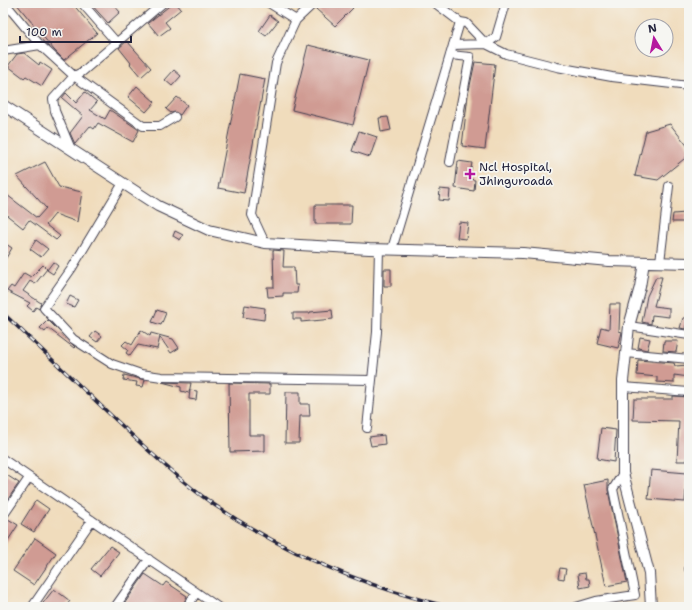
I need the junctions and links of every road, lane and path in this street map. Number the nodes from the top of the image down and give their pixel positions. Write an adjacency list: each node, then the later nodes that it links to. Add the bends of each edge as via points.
1 (5, 3): 12 (street)
2 (82, 3): 10 (street)
3 (163, 3): 10 (street)
4 (269, 3): 8 (street)
5 (314, 3): 8 (street)
6 (435, 3): 9 (street)
7 (506, 3): 11 (street, via 496,37)
8 (296, 20): 24 (street, via 276,63 252,215)
9 (460, 22): 11 (street, via 466,23); 13 (street)
10 (117, 43): 16 (street)
11 (486, 44): 13 (street); 17 (street, via 506,54 557,67 612,77)
12 (40, 45): 14 (street); 16 (street)
13 (453, 45): 15 (street)
14 (3, 51)
15 (450, 55): 21 (street, via 470,57); 26 (street)
16 (74, 76): 19 (street, via 143,126 160,126); 20 (street, via 53,99 55,111)
17 (689, 86)
18 (3, 105): 20 (street)
19 (175, 117)
20 (71, 149): 22 (street)
21 (450, 162)
22 (123, 183): 24 (street, via 158,206 208,230); 34 (street, via 72,268 44,308 73,339 112,364 141,374 162,377)
23 (669, 186): 28 (street)
24 (265, 243): 25 (street)
25 (379, 249): 26 (street); 34 (street, via 377,332)
26 (392, 249): 27 (street, via 523,253)
27 (644, 262): 28 (street); 30 (street)
28 (660, 262): 29 (street)
29 (689, 263)
30 (629, 326): 31 (street); 32 (street)
31 (689, 335)
32 (626, 354): 33 (street); 35 (street)
33 (689, 359)
34 (372, 380): 37 (street)
35 (623, 387): 36 (street); 39 (street)
36 (689, 392)
37 (367, 428)
38 (3, 458): 40 (street)
39 (623, 473): 47 (street, via 649,573); 52 (street, via 613,489 636,595 596,600)
40 (29, 478): 41 (street); 42 (street)
41 (3, 516)
42 (92, 520): 44 (street); 48 (street)
43 (689, 551): 45 (street)
44 (149, 559): 46 (street); 49 (street)
45 (689, 568)
46 (196, 593): 50 (street); 51 (street)
47 (651, 605)
48 (32, 607)
49 (115, 607)
50 (187, 607)
51 (218, 607)
52 (576, 607)

